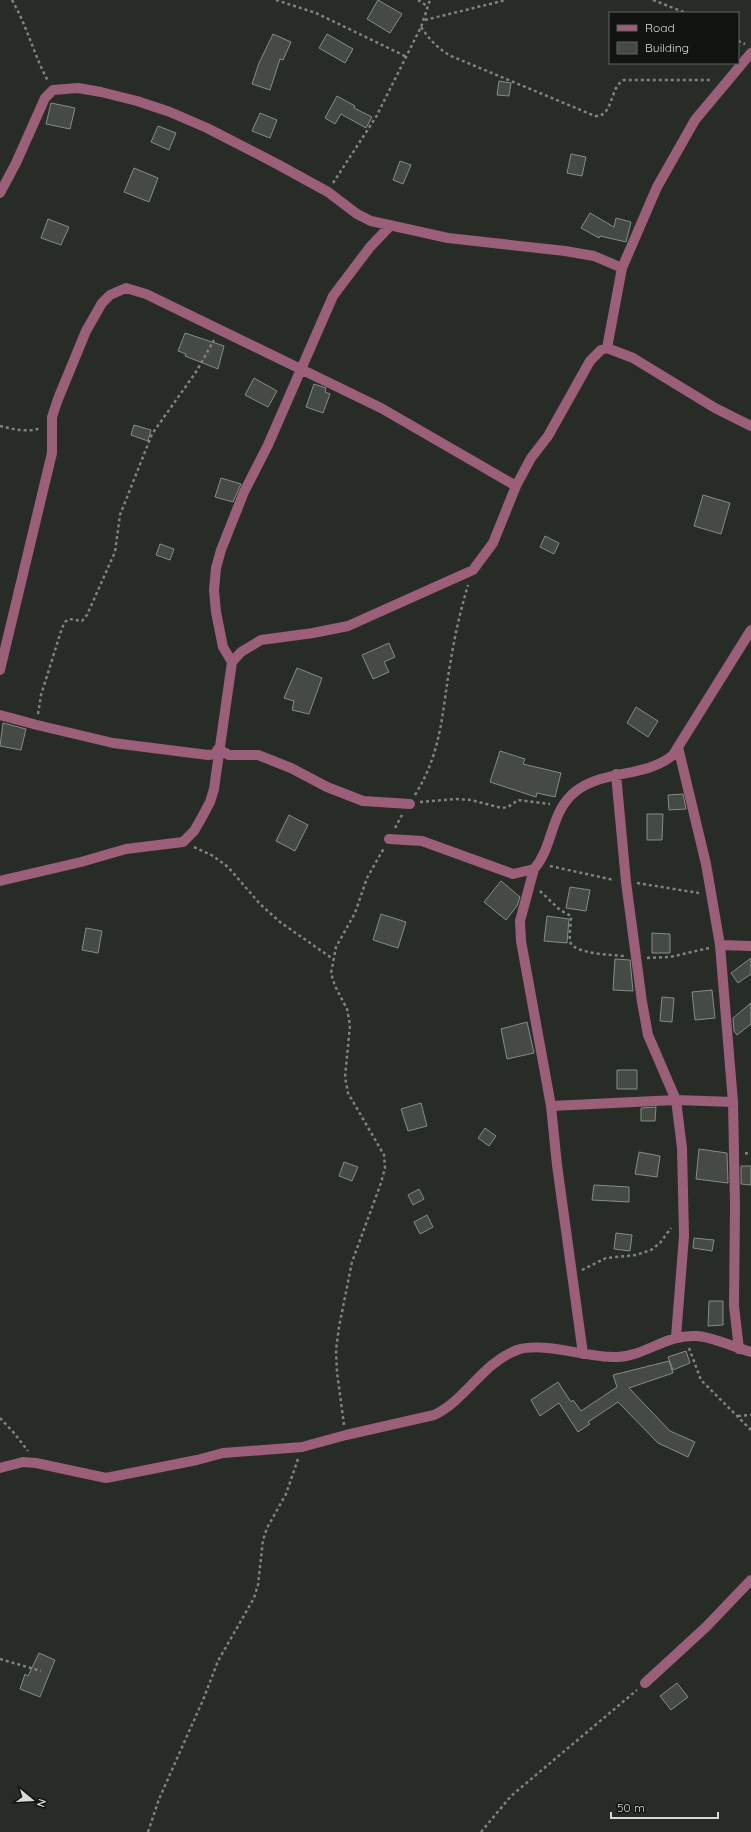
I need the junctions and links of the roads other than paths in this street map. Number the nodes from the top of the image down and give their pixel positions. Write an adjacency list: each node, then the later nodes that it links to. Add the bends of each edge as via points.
1 (751, 53): 4 (street, via 695,120 671,160)
2 (0, 193): 3 (street, via 45,98 53,90 78,88 137,101 170,112 239,144 328,192 357,214)
3 (390, 226): 4 (street, via 448,238 594,256); 6 (street, via 370,247 333,296)
4 (622, 268): 5 (street)
5 (608, 348): 7 (street, via 660,372 715,408); 8 (street, via 601,350 590,361 551,431 531,458)
6 (300, 369): 8 (street, via 381,408); 10 (street, via 268,445 244,492 216,568 214,590 219,631); 11 (street, via 146,294 126,288 118,290 102,303 86,331 52,417 52,453)
7 (751, 426)
8 (516, 486): 10 (street, via 492,543 473,570 348,626 261,640 241,652)
9 (751, 630): 13 (street)
10 (232, 662): 14 (street)
11 (0, 670)
12 (0, 715): 14 (street, via 130,746 208,755 215,754)
13 (678, 746): 15 (street, via 672,755 656,766); 20 (street, via 693,806)
14 (218, 749): 16 (street, via 229,755 258,755 363,801); 19 (street, via 217,775 210,802 194,831 182,842 126,849)
15 (616, 774): 18 (street, via 576,791 562,806); 22 (street, via 626,882 648,1035)
16 (410, 804)
17 (389, 839): 18 (street, via 422,841 513,874)
18 (536, 866): 24 (street, via 520,921 521,941)
19 (0, 881)
20 (720, 945): 21 (street); 23 (street)
21 (751, 946)
22 (676, 1100): 23 (street); 24 (street); 25 (street, via 682,1148 685,1210)
23 (732, 1102): 26 (street, via 735,1200 734,1306)
24 (551, 1106): 28 (street)
25 (680, 1337): 26 (street, via 711,1339); 28 (street, via 619,1357)
26 (739, 1349): 27 (street)
27 (751, 1352)
28 (583, 1354): 29 (street, via 532,1348 518,1350 488,1368 445,1410 302,1447 223,1453 106,1478 36,1463 23,1462)
29 (0, 1468)
30 (751, 1580): 31 (street, via 706,1627)
31 (645, 1684)

